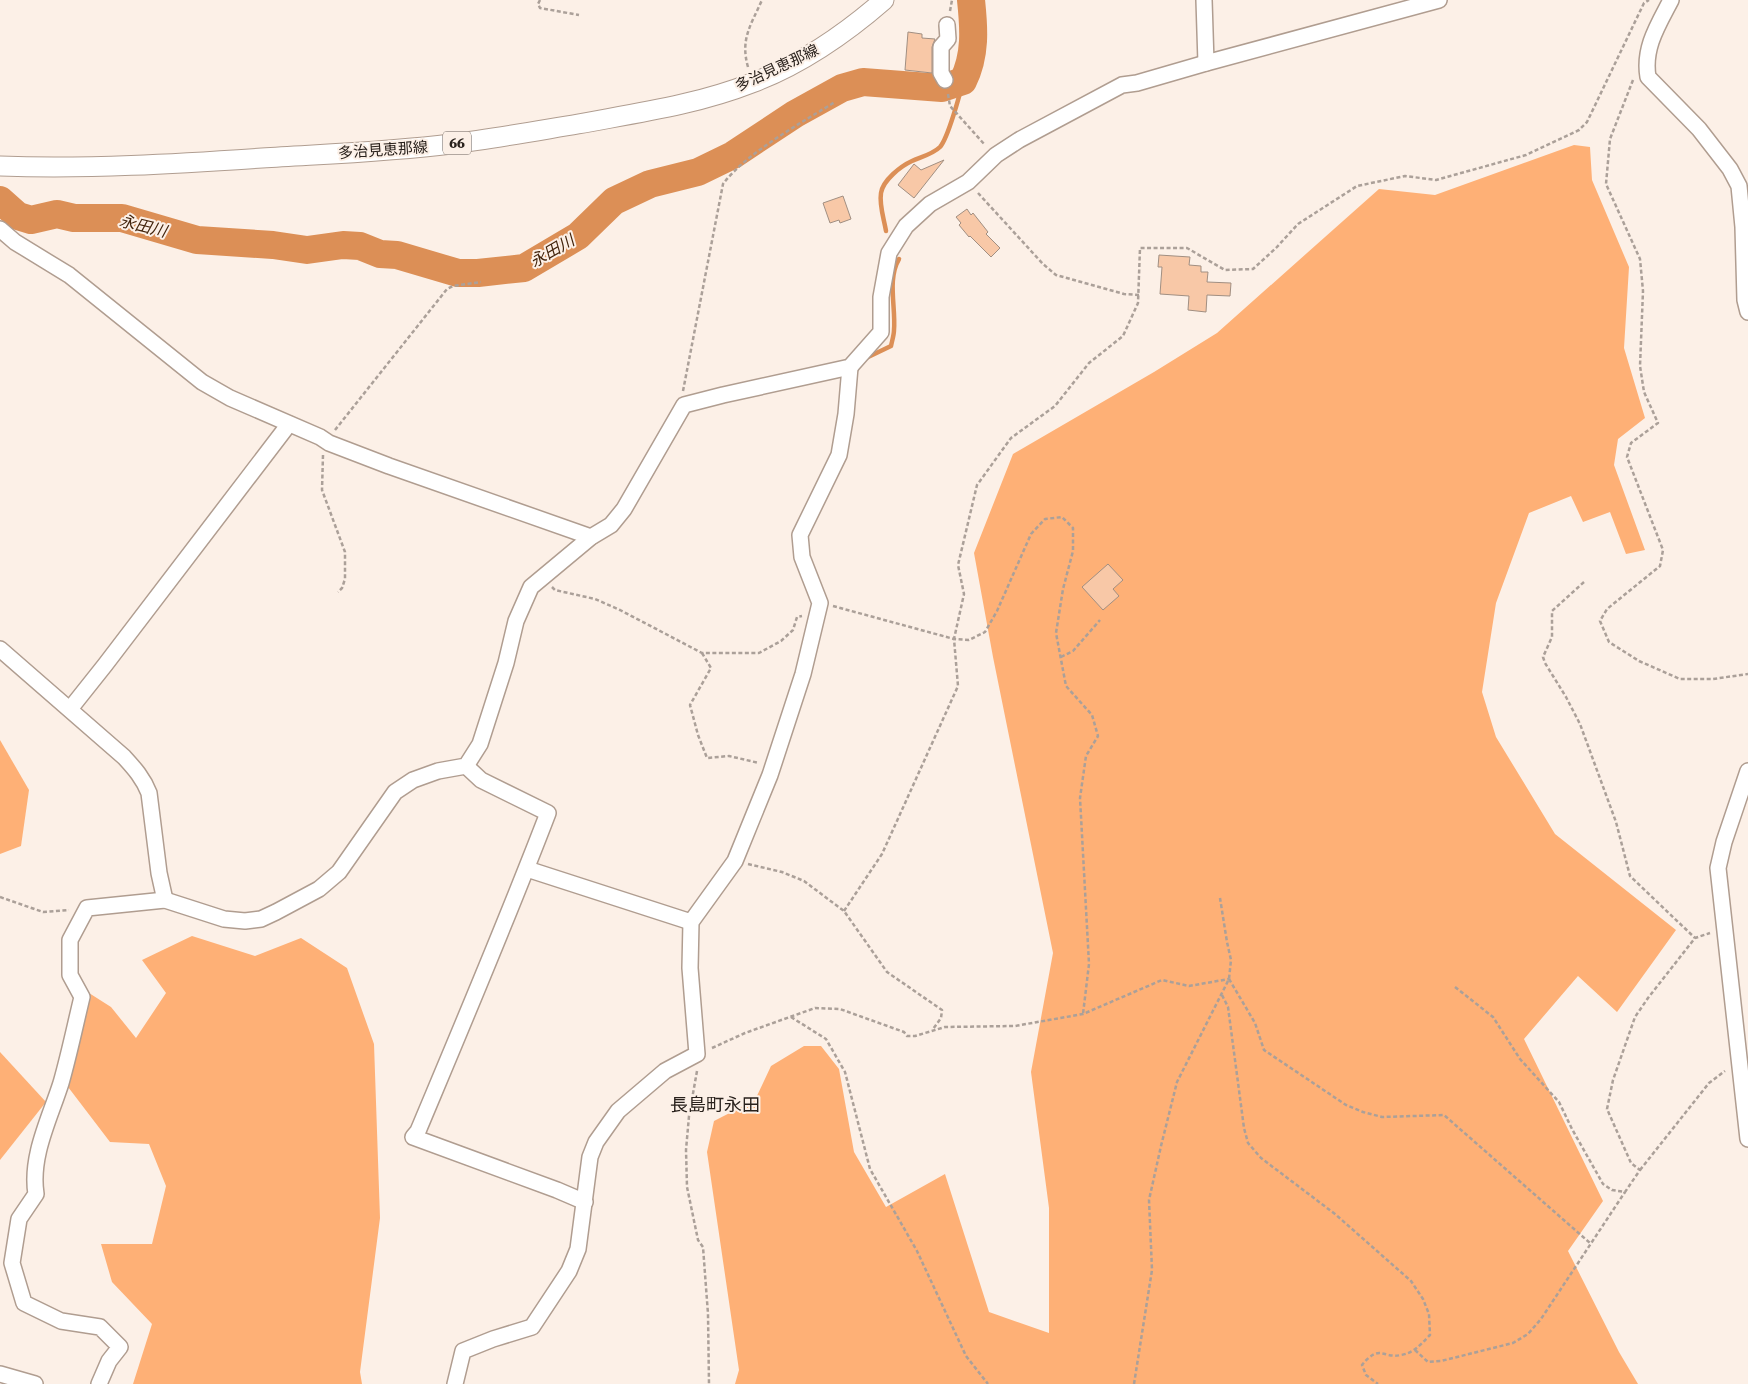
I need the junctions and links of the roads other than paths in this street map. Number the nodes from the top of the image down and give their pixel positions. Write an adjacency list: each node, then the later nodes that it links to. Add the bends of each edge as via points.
1 (1204, 0): 6 (street)
2 (1439, 0): 6 (street)
3 (1671, 0): 10 (street, via 1651,39 1646,66 1648,77 1699,129 1739,186)
4 (878, 2): 8 (main road, 多治見恵那線 / 66, via 854,26 806,57 753,83 671,107 449,145 126,167)
5 (947, 25): 7 (street, via 948,39 941,47 941,73)
6 (1206, 63): 11 (street, via 1122,85 1019,140 994,157 968,182 930,204 906,226 889,253 881,297 881,332)
7 (945, 80)
8 (0, 166)
9 (0, 229): 12 (street, via 69,275 202,382)
10 (1748, 312)
11 (850, 367): 13 (street, via 684,405 624,509 611,526); 20 (street, via 839,455 800,535 802,557 819,608 804,674 773,767 735,861)
12 (289, 424): 13 (street, via 389,466); 15 (street)
13 (591, 537): 16 (street, via 531,587 516,620 480,744)
14 (0, 649): 15 (street)
15 (70, 710): 19 (street, via 124,757 144,781 149,794)
16 (466, 766): 18 (street, via 481,780 548,813); 19 (street, via 413,780 395,792 339,872 319,889 261,919 245,922 224,918)
17 (1748, 771): 21 (street, via 1718,868)
18 (527, 869): 20 (street); 22 (street, via 413,1137)
19 (165, 900): 25 (street, via 87,908 70,940 70,975 82,997 36,1162 36,1194 19,1219 12,1263 24,1303 61,1321 100,1327 120,1347 109,1361)
20 (691, 922): 22 (street, via 690,968 697,1054 665,1071 618,1111 590,1156)
21 (1748, 1139)
22 (585, 1202): 26 (street, via 578,1249 569,1271 532,1327 463,1351)
23 (0, 1374): 24 (street)
24 (35, 1384)
25 (99, 1384)
26 (455, 1384)

